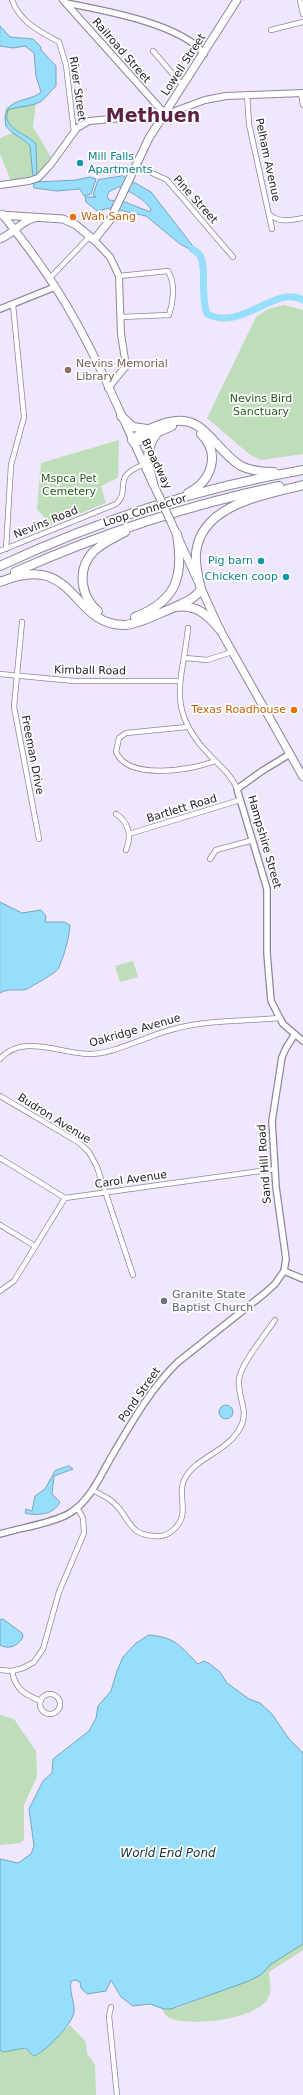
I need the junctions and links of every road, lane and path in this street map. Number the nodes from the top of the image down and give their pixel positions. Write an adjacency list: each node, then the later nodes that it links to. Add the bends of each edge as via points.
1 (12, 0): 15 (street, River Street, via 30,26 59,42 66,65)
2 (238, 0): 9 (main road, Lowell Street)
3 (300, 0): 5 (street)
4 (64, 2): 9 (street, via 116,13 161,27 194,45); 14 (main road, Railroad Street)
5 (303, 14)
6 (303, 22): 7 (street)
7 (271, 30)
8 (153, 51): 10 (street)
9 (204, 54): 10 (main road, Lowell Street)
10 (183, 86): 14 (main road, Lowell Street)
11 (302, 93): 12 (main road); 13 (street)
12 (246, 94): 14 (main road, via 205,100); 19 (street, Pelham Avenue, via 249,124)
13 (303, 105)
14 (165, 114): 15 (main road, via 89,121); 16 (main road, Lowell Street)
15 (74, 132): 17 (main road, via 38,178)
16 (135, 164): 24 (main road, Lowell Street); 28 (street, Pine Street, via 167,180)
17 (0, 185)
18 (1, 214): 20 (main road); 23 (main road, Broadway)
19 (270, 215): 22 (street, via 284,221); 25 (street, Pelham Avenue)
20 (25, 216): 21 (main road); 23 (main road)
21 (40, 217): 23 (main road); 26 (main road, via 63,218)
22 (303, 218)
23 (14, 228): 27 (main road); 30 (main road, Broadway)
24 (104, 228): 26 (main road, Lowell Street); 26 (main road)
25 (272, 228)
26 (90, 236): 29 (main road, via 110,257); 30 (street)
27 (0, 239)
28 (233, 257)
29 (119, 276): 34 (main road); 34 (street, via 168,271 171,276 173,303 169,315)
30 (50, 278): 31 (main road, Broadway)
31 (55, 287): 32 (street); 35 (main road, Broadway)
32 (13, 305): 33 (street); 47 (street, via 24,417 11,465)
33 (0, 309)
34 (121, 317): 35 (main road, via 126,366)
35 (108, 388): 36 (main road, Broadway)
36 (121, 416): 37 (highway, via 133,427); 38 (main road, Broadway)
37 (153, 431): 38 (highway, via 142,432); 40 (highway, via 174,421 190,422 202,429 244,467 263,472); 42 (highway, via 148,460); 44 (highway, via 182,425 192,428 202,434 208,442 212,451 212,462 208,475 198,487)
38 (133, 442): 39 (main road, Broadway)
39 (144, 465): 42 (main road, Broadway); 47 (street, Nevins Road, via 133,469 124,477 121,498 116,504)
40 (300, 471): 44 (highway, Loop Connector, via 214,488)
41 (303, 482): 45 (highway, Loop Connector, via 224,498)
42 (153, 483): 46 (main road, Broadway, bridge)
43 (303, 485): 51 (highway, via 239,504 211,520 201,534 196,548)
44 (152, 506): 49 (highway, Loop Connector, via 95,526)
45 (177, 512): 46 (highway, via 125,532 92,554 82,578 90,603 105,616 121,620 139,616 160,604 173,590 179,576); 50 (highway, Loop Connector, via 104,535)
46 (177, 534): 51 (main road, Broadway)
47 (6, 549): 48 (street, Nevins Road)
48 (0, 551)
49 (0, 566)
50 (0, 581): 52 (highway, via 25,574 49,577 64,586 97,617 118,624 138,622)
51 (201, 589): 52 (highway, via 191,599); 55 (main road, Broadway)
52 (168, 610): 55 (highway, via 184,606 194,608 208,616)
53 (22, 622): 59 (street, Freeman Drive)
54 (188, 628): 57 (street, Hampshire Street)
55 (220, 630): 56 (main road, Broadway)
56 (232, 652): 57 (street, via 207,660); 62 (main road, Broadway)
57 (185, 658): 60 (street, Hampshire Street)
58 (0, 674): 59 (street, Kimball Road)
59 (16, 675): 60 (street, Kimball Road, via 74,681); 69 (street, Freeman Drive, via 14,707)
60 (180, 681): 61 (street, Hampshire Street, via 178,697)
61 (187, 727): 63 (street, Hampshire Street); 63 (street, via 126,733 119,738 116,752 125,762 144,770 189,768)
62 (290, 754): 64 (main road, Broadway); 65 (street)
63 (215, 761): 65 (street, Hampshire Street, via 233,778)
64 (303, 777)
65 (237, 789): 66 (street, Hampshire Street)
66 (240, 800): 68 (street, Bartlett Road); 70 (street, Hampshire Street)
67 (116, 814): 68 (street, via 123,820)
68 (129, 834): 71 (street)
69 (39, 839)
70 (253, 840): 72 (street, via 216,850); 73 (street, Hampshire Street, via 267,890 269,982 271,1001)
71 (126, 850)
72 (210, 859)
73 (279, 1018): 74 (street, Hampshire Street); 76 (street, Oakridge Avenue, via 184,1026 94,1054 22,1046 11,1050)
74 (295, 1034): 75 (street, Hampshire Street); 79 (street, Sand Hill Road, via 282,1057 272,1112)
75 (303, 1041)
76 (0, 1059)
77 (0, 1096): 80 (street, Budron Avenue, via 86,1148 97,1167)
78 (0, 1158): 81 (street)
79 (274, 1169): 80 (street, Carol Avenue); 84 (street, Sand Hill Road, via 285,1253)
80 (106, 1192): 81 (street, Carol Avenue); 85 (street, Budron Avenue)
81 (65, 1198): 83 (street)
82 (0, 1225): 83 (street)
83 (35, 1246): 87 (street, via 14,1281)
84 (284, 1271): 86 (street); 89 (street, Pond Street, via 265,1293 166,1374)
85 (133, 1275)
86 (303, 1279)
87 (0, 1291)
88 (274, 1320): 89 (street, via 240,1375 239,1388 244,1413 241,1426 225,1446 194,1468 186,1478 182,1490 183,1515 174,1530 158,1536 138,1532 131,1527 114,1503)
89 (92, 1490): 90 (street, Pond Street)
90 (77, 1507): 91 (street, Pond Street, via 60,1517); 93 (street, via 83,1518 84,1532 59,1592 43,1649 34,1662)
91 (0, 1534)
92 (0, 1670): 93 (street)
93 (12, 1671): 94 (street, via 14,1681 20,1690)
94 (41, 1700): 94 (street, via 45,1696 55,1696 59,1701 59,1708 55,1712 46,1713 40,1706)
95 (111, 2007): 96 (street, via 109,2016)
96 (117, 2095)

